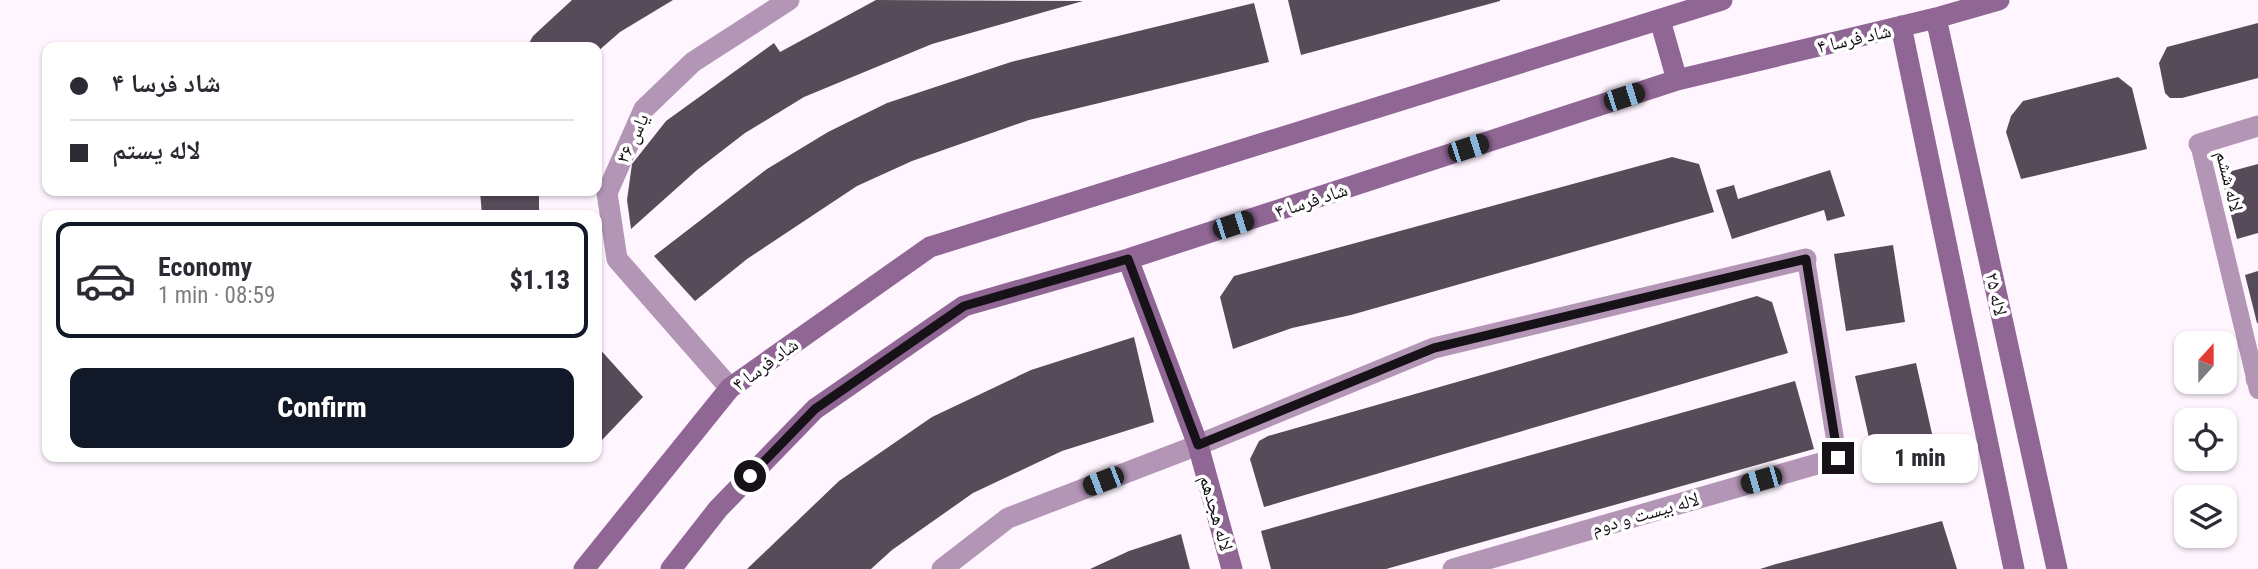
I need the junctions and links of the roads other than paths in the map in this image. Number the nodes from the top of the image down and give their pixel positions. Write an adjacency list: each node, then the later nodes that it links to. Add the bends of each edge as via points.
1 (789, 0): 13 (street, یاس ۳۶, via 693,62 644,109 607,193 617,259)
2 (1722, 0): 5 (street, شاد فرسا ۴)
3 (1999, 0): 4 (street, شاد فرسا ۴)
4 (1936, 18): 6 (street, شاد فرسا ۴); 22 (street, لاله ۲۵)
5 (1660, 20): 7 (street); 13 (street, شاد فرسا ۴, via 930,247)
6 (1902, 26): 7 (street, شاد فرسا ۴); 21 (street, لاله ۲۵)
7 (1676, 80): 10 (street, شاد فرسا ۴)
8 (2258, 125): 9 (street)
9 (2199, 144): 12 (lane, لاله ششم)
10 (1128, 259): 14 (street, لاله هجدهم); 17 (street, شاد فرسا ۴, via 964,306 815,409 718,509)
11 (1806, 259): 14 (street, via 1434,348); 15 (lane)
12 (2257, 383)
13 (730, 388): 16 (street, شاد فرسا ۴)
14 (1198, 445): 18 (street, via 1008,518); 19 (street, لاله هجدهم)
15 (1838, 458): 20 (street, لاله بیست و دوم)
16 (584, 569)
17 (671, 569)
18 (942, 569)
19 (1233, 569)
20 (1453, 569)
21 (2014, 569)
22 (2057, 569)

